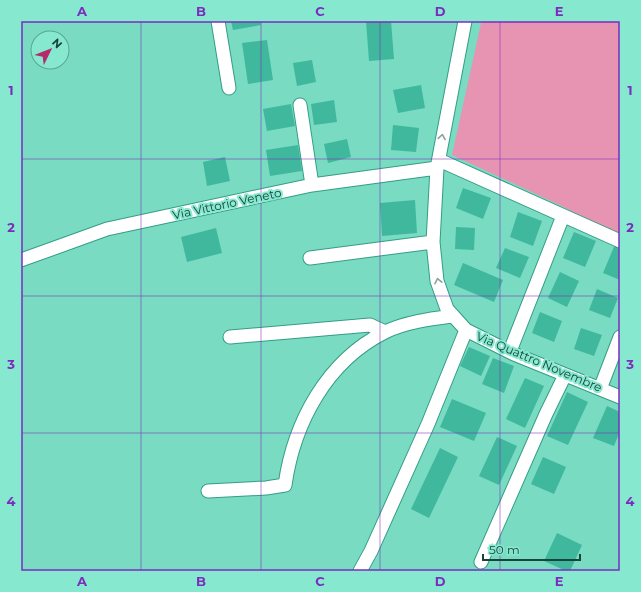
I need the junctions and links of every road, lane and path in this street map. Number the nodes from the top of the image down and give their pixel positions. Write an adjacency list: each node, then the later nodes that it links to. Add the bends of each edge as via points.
1 (218, 21): 3 (street)
2 (465, 21): 5 (street, Via Quattro Novembre, one-way to 2)
3 (229, 88)
4 (300, 105): 6 (street)
5 (438, 164): 6 (street, Via Vittorio Veneto); 7 (street); 9 (street, Via Quattro Novembre)
6 (312, 185): 11 (street, Via Vittorio Veneto, via 107,230)
7 (563, 216): 8 (street); 17 (street)
8 (620, 241)
9 (433, 242): 10 (street); 12 (street, Via Quattro Novembre, one-way to 9, via 447,309 438,282)
10 (310, 258)
11 (21, 260)
12 (453, 316): 13 (street, Via Quattro Novembre); 14 (street, via 416,321)
13 (466, 330): 17 (street, Via Quattro Novembre); 23 (street, via 428,424 371,552)
14 (385, 332): 15 (street, via 370,325); 21 (street, via 354,351 328,376 308,410 297,436 288,464 285,485)
15 (230, 337)
16 (620, 337): 19 (street)
17 (510, 352): 18 (street, Via Quattro Novembre)
18 (565, 375): 19 (street, Via Quattro Novembre); 22 (street)
19 (600, 388): 20 (street, Via Quattro Novembre)
20 (620, 397)
21 (208, 491)
22 (481, 562)
23 (360, 571)

